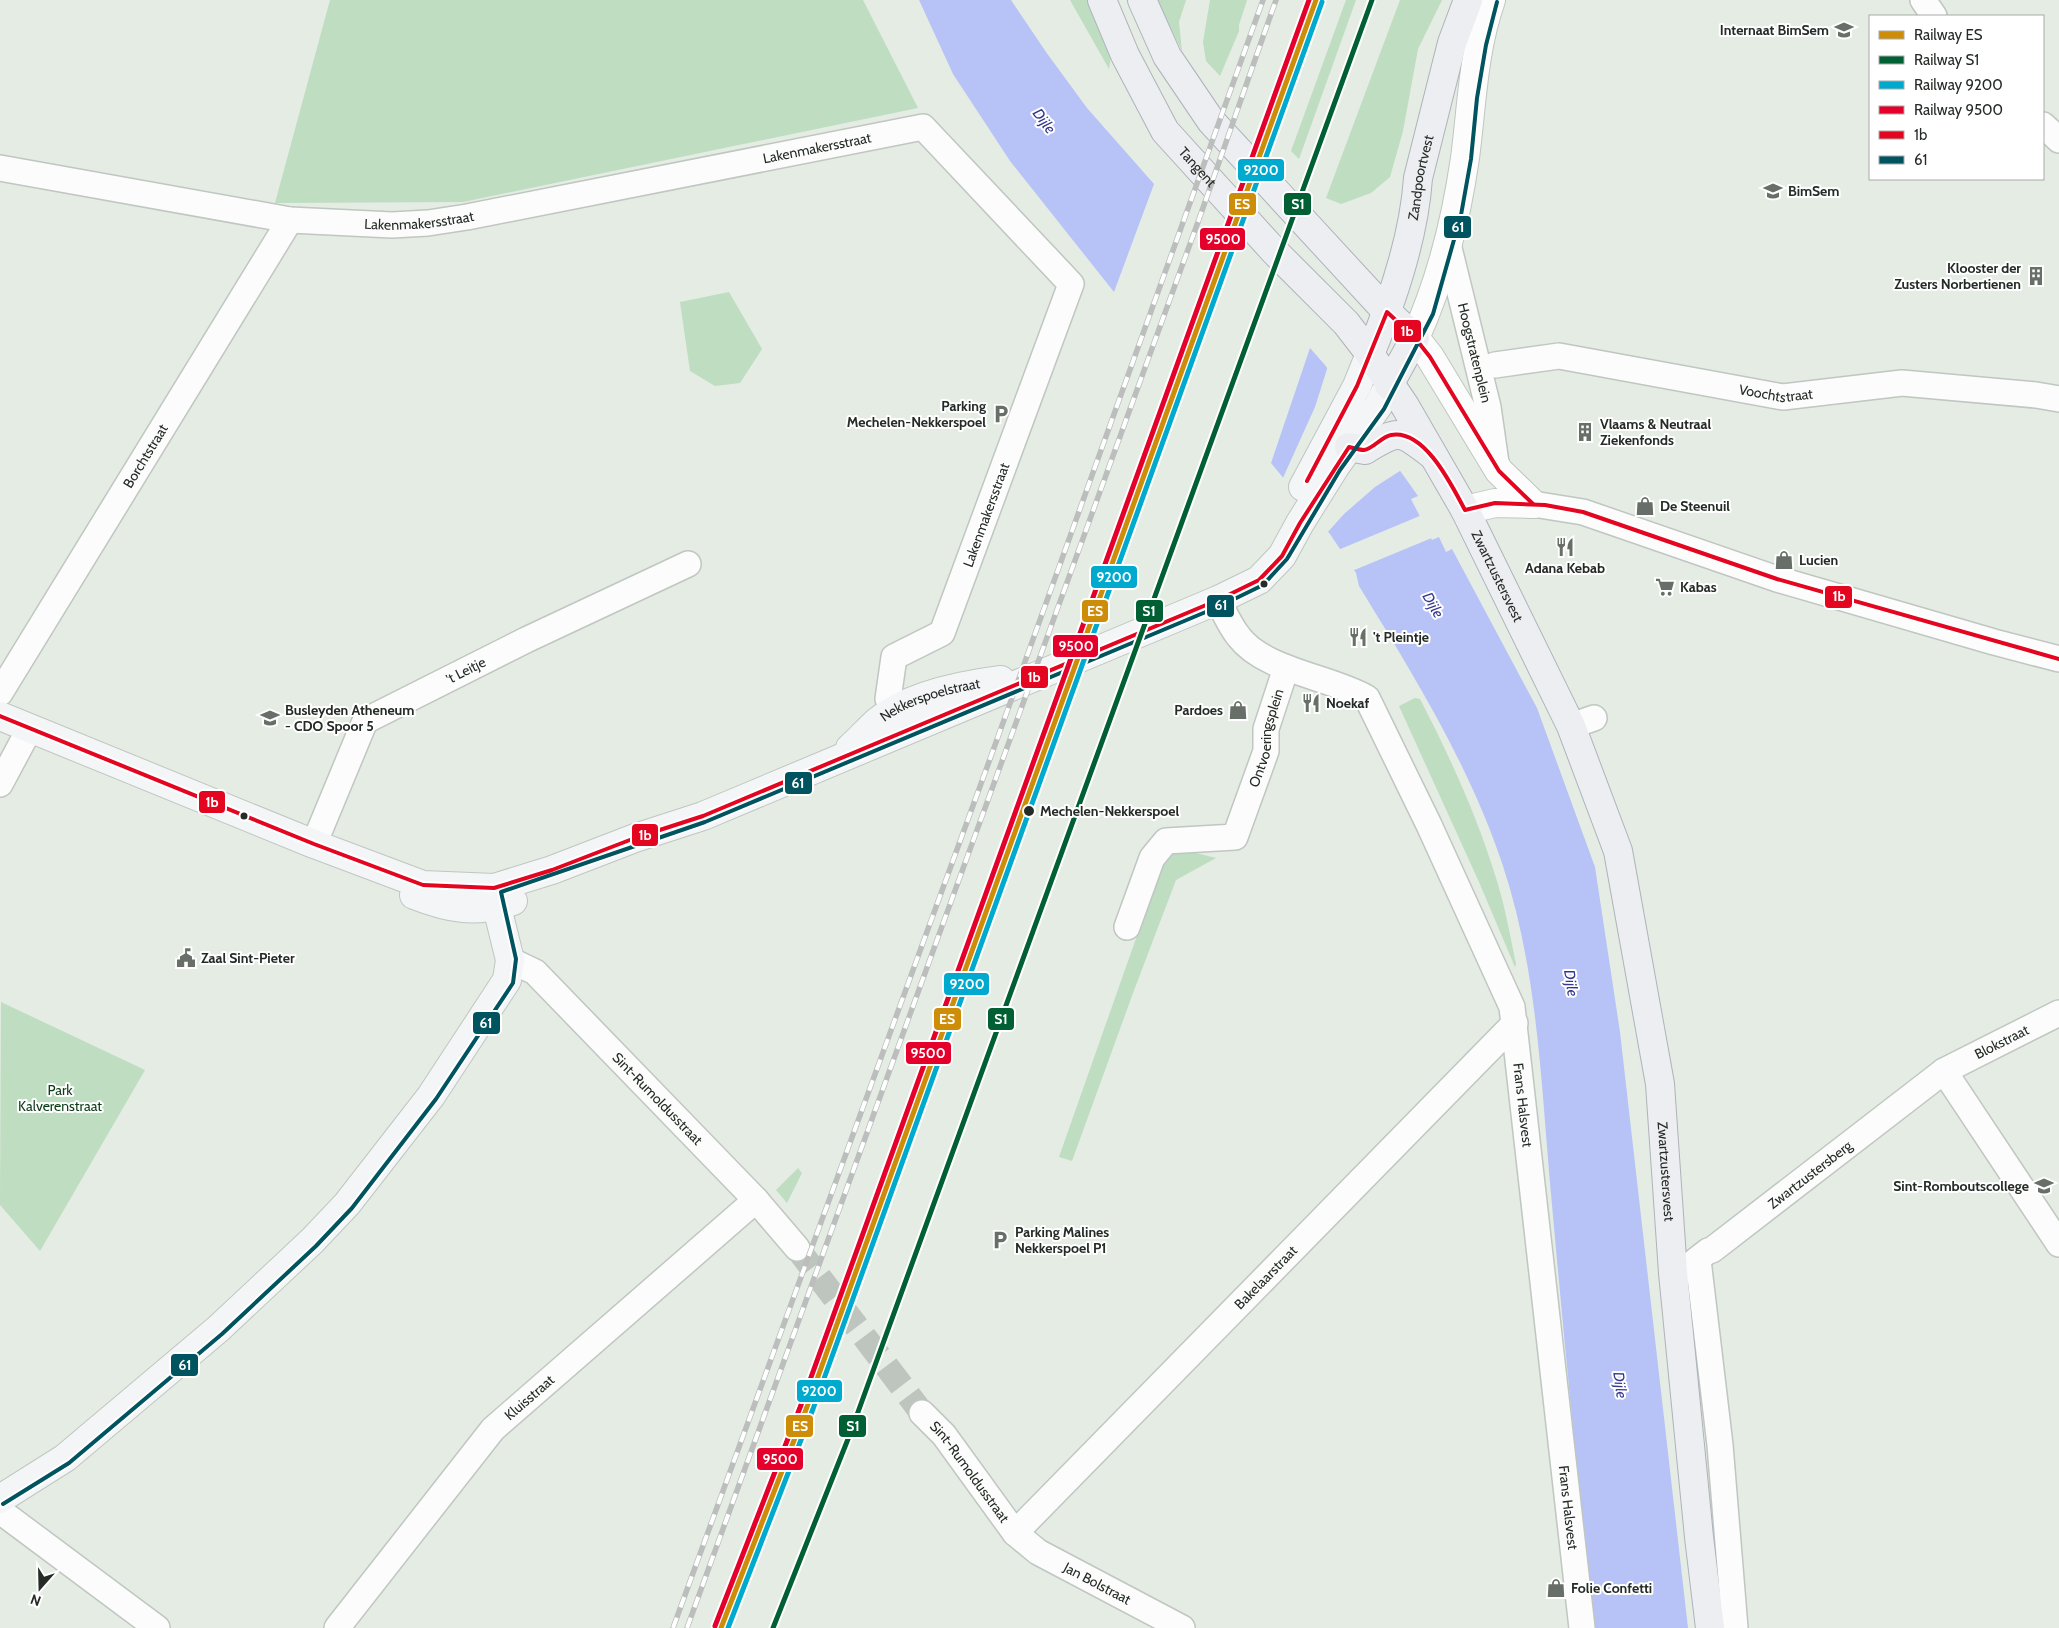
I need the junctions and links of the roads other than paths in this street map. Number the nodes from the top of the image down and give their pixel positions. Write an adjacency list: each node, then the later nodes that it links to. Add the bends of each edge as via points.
1 (1102, 0): 14 (main road, Tangent, via 1125,54 1165,130 1275,252 1346,323)
2 (1142, 0): 12 (main road, via 1167,56 1211,121)
3 (1468, 0): 12 (main road, Zandpoortvest, via 1452,44 1418,178 1401,265)
4 (1491, 0): 11 (street, via 1480,44 1465,158)
5 (1923, 0): 6 (street)
6 (1933, 15)
7 (2044, 126): 8 (street)
8 (2059, 140)
9 (0, 168): 10 (street, Lakenmakersstraat)
10 (290, 220): 28 (street, Borchtstraat); 30 (street, Lakenmakersstraat, via 392,225 428,223 923,127 1071,284 942,633 894,657 888,699)
11 (1448, 244): 13 (street); 20 (street, Hoogstratenplein, via 1488,407)
12 (1387, 312): 13 (main road); 14 (main road, Zandpoortvest)
13 (1415, 338): 16 (main road); 20 (street)
14 (1370, 354): 16 (main road, Zwartzustersvest); 23 (main road, Nekkerspoelstraat)
15 (1495, 365): 17 (street, Voochtstraat, via 1559,356 1783,397 1902,383)
16 (1390, 384): 18 (main road, Nekkerspoelstraat); 19 (main road, Zwartzustersvest)
17 (2059, 399)
18 (1350, 447): 19 (main road, via 1365,450 1393,435 1408,436); 23 (main road, Nekkerspoelstraat)
19 (1434, 457): 22 (main road, Zwartzustersvest)
20 (1496, 464): 21 (street, via 1499,471)
21 (1533, 504): 22 (street, via 1495,503); 26 (street, via 1583,512 1777,579)
22 (1465, 510): 44 (main road, Zwartzustersvest, via 1582,722 1618,851 1660,1084)
23 (1295, 516): 25 (main road, Nekkerspoelstraat, via 1282,556 1259,580)
24 (688, 564): 33 (street, 't Leitje, via 365,721)
25 (1218, 600): 27 (street, via 1239,637 1251,649); 30 (main road, Nekkerspoelstraat, via 1037,676)
26 (2059, 659)
27 (1286, 668): 35 (street, Ontvoeringsplein, via 1266,729 1266,751 1236,837 1166,841 1152,858); 38 (street, Frans Halsvest, via 1367,698 1474,923 1512,1007)
28 (0, 693)
29 (0, 716): 31 (main road, Nekkerspoelstraat)
30 (897, 723): 34 (main road, Nekkerspoelstraat, via 840,758 704,816 552,870)
31 (30, 728): 32 (street); 33 (main road, Nekkerspoelstraat)
32 (0, 784)
33 (314, 844): 34 (main road, Nekkerspoelstraat, via 423,885)
34 (496, 897): 36 (main road)
35 (1127, 926)
36 (510, 960): 40 (street, Sint-Rumoldusstraat, via 535,972); 46 (main road, via 507,980 431,1096 347,1204 312,1241 218,1329 65,1458)
37 (2059, 1013): 39 (street, Blokstraat)
38 (1515, 1024): 48 (street, Bakelaarstraat); 52 (street, Frans Halsvest)
39 (1944, 1071): 41 (street); 43 (street, Zwartzustersberg)
40 (756, 1200): 42 (street, Sint-Rumoldusstraat); 50 (street, Kluisstraat, via 493,1429)
41 (2059, 1244)
42 (797, 1248)
43 (1698, 1260): 44 (street, Zwartzustersberg); 54 (street, via 1720,1445)
44 (1673, 1274): 53 (main road, Zwartzustersvest)
45 (922, 1413): 48 (street, Sint-Rumoldusstraat, via 944,1435)
46 (0, 1499)
47 (0, 1511): 49 (street)
48 (1015, 1533): 51 (street, Jan Bolstraat, via 1038,1552)
49 (157, 1628)
50 (337, 1628)
51 (1182, 1628)
52 (1582, 1628)
53 (1710, 1628)
54 (1735, 1628)

